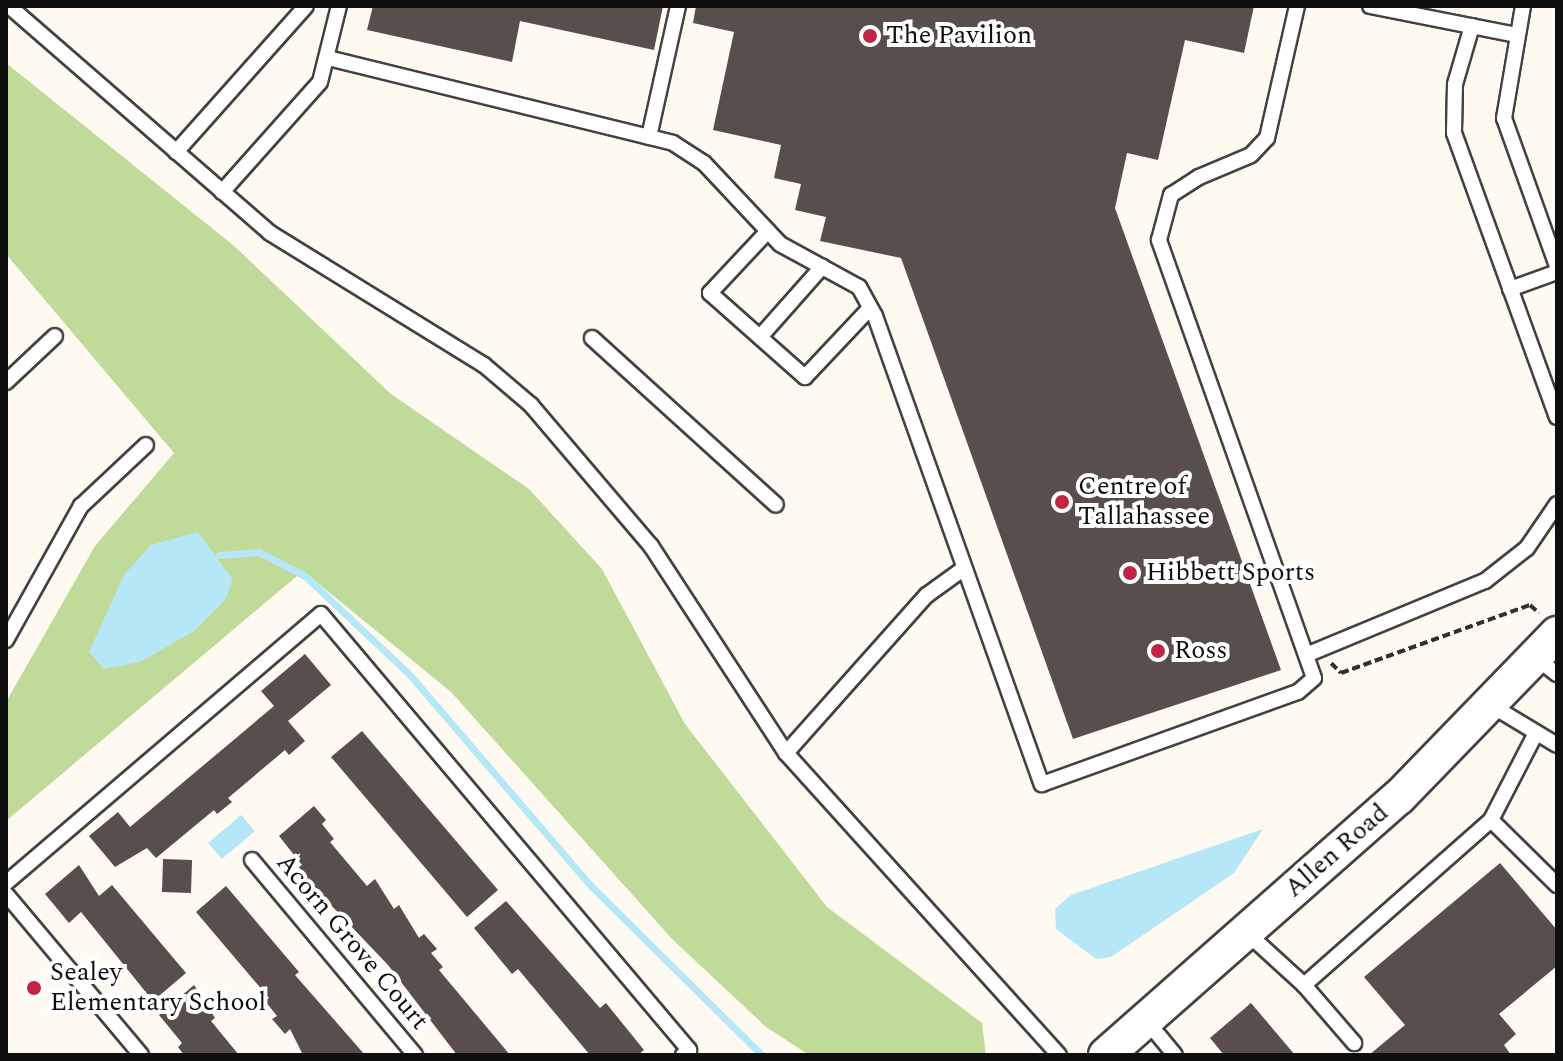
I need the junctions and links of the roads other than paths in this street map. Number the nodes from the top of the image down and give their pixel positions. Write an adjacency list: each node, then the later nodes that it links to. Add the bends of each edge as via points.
1 (9, 6): 12 (lane)
2 (306, 6): 12 (lane)
3 (339, 6): 10 (lane)
4 (678, 6): 11 (lane)
5 (1297, 6): 30 (lane, via 1267,138 1251,155 1171,195 1159,240)
6 (1370, 6): 8 (lane)
7 (1523, 6): 9 (lane)
8 (1472, 26): 9 (lane); 17 (lane, via 1455,84 1454,133)
9 (1517, 35): 16 (lane, via 1504,118)
10 (328, 58): 11 (lane); 13 (lane, via 320,82)
11 (649, 137): 14 (lane, via 673,143 704,163)
12 (176, 152): 13 (lane)
13 (222, 192): 34 (lane, via 323,270 484,365 531,405 651,546)
14 (768, 231): 15 (lane, via 780,244); 20 (lane, via 710,293)
15 (822, 267): 18 (lane, via 859,287); 20 (lane)
16 (1557, 269): 17 (lane)
17 (1510, 289): 23 (lane)
18 (870, 308): 20 (lane, via 805,377); 27 (lane)
19 (55, 336): 22 (lane)
20 (760, 337)
21 (592, 338): 26 (lane)
22 (6, 382)
23 (1557, 417)
24 (146, 445): 28 (lane, via 81,506)
25 (1557, 504): 30 (lane, via 1527,548 1485,581)
26 (776, 505)
27 (963, 569): 30 (lane, via 1042,784 1298,692 1314,678); 34 (lane, via 927,595)
28 (6, 640)
29 (1548, 646): 31 (street, Allen Road)
30 (1311, 653)
31 (1489, 704): 32 (lane); 40 (street, Allen Road, via 1399,797)
32 (1536, 733): 33 (lane); 35 (lane)
33 (1557, 745)
34 (786, 753): 47 (lane)
35 (1491, 820): 38 (lane); 41 (lane)
36 (252, 860): 45 (lane, Acorn Grove Court)
37 (6, 883): 46 (lane, via 321,614 689,1050)
38 (1557, 885)
39 (6, 894): 44 (lane)
40 (1246, 932): 41 (lane); 42 (street, Allen Road)
41 (1304, 985): 43 (lane)
42 (1146, 1020): 48 (street, Allen Road); 49 (lane)
43 (1354, 1043)
44 (141, 1055)
45 (415, 1055)
46 (683, 1055)
47 (1059, 1055)
48 (1106, 1055)
49 (1175, 1055)

